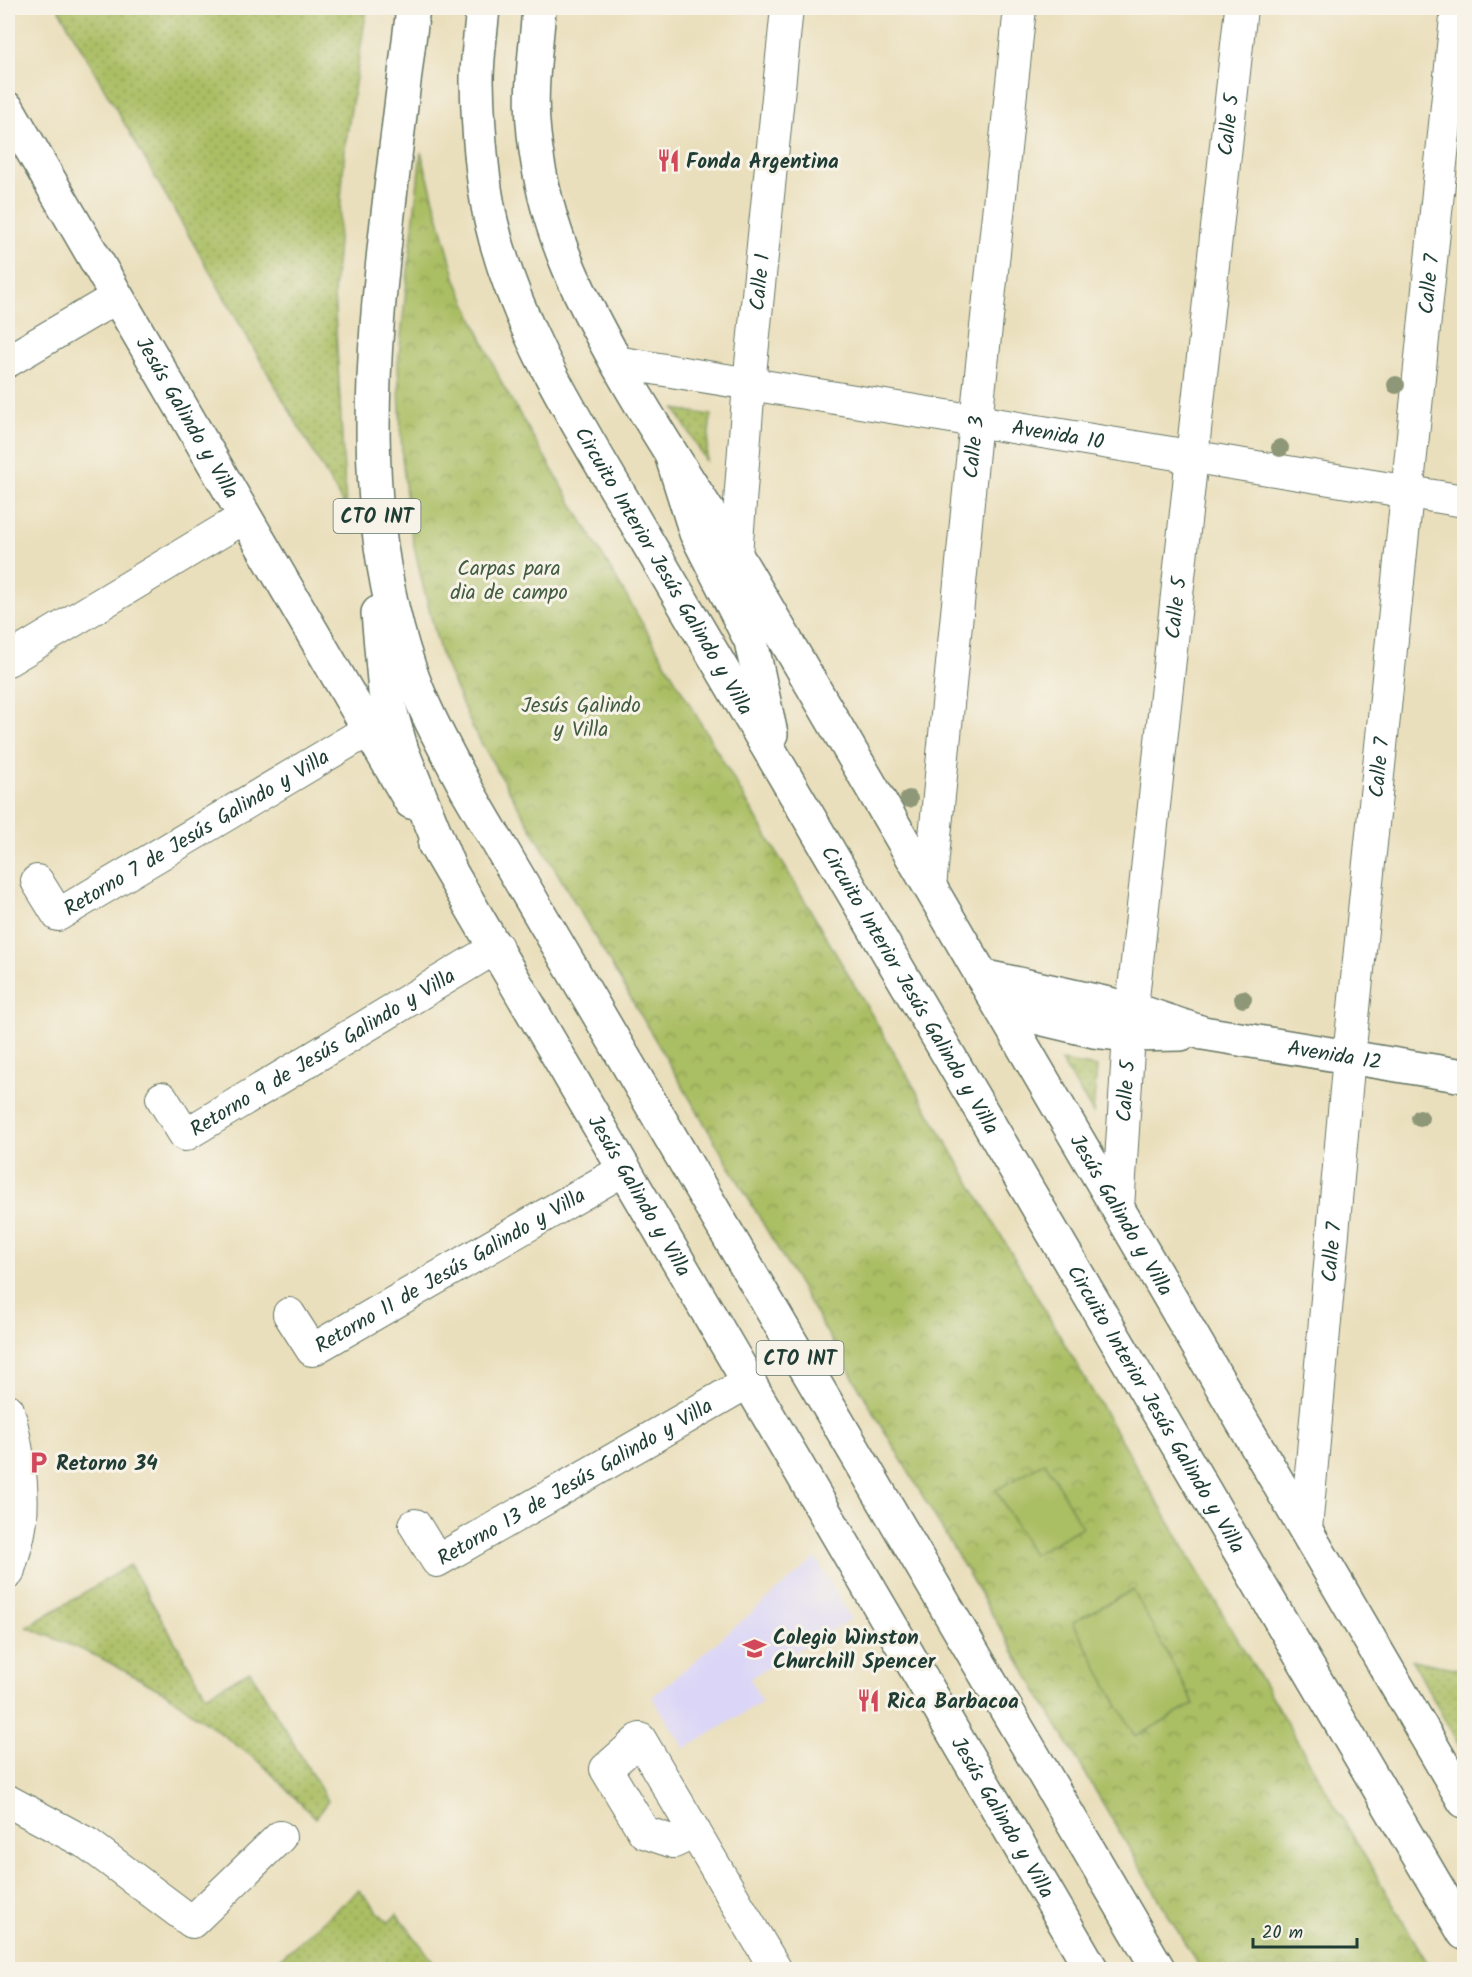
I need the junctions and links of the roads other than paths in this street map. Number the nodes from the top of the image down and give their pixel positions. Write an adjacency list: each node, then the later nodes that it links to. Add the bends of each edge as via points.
1 (413, 8): 19 (main road, CTO INT, via 375,342 372,431)
2 (483, 8): 23 (main road, Circuito Interior Jesús Galindo y Villa, via 477,79 481,154 491,220 524,322 571,412)
3 (539, 8): 11 (main road, Jesús Galindo y Villa, via 533,89 534,133 542,186 572,278)
4 (787, 8): 12 (street, Calle 1)
5 (1020, 8): 13 (street, Calle 3)
6 (1241, 8): 14 (street, Calle 5)
7 (1457, 8): 16 (street, Calle 7)
8 (8, 109): 9 (main road, Jesús Galindo y Villa / CTO INT)
9 (117, 297): 10 (street); 18 (main road, Jesús Galindo y Villa / CTO INT)
10 (8, 361)
11 (616, 362): 12 (street, Avenida 10); 15 (main road, Jesús Galindo y Villa)
12 (749, 384): 13 (street, Avenida 10); 20 (street, Calle 1)
13 (976, 421): 14 (street, Avenida 10); 26 (street, Calle 3)
14 (1192, 456): 16 (street, Avenida 10); 30 (street, Calle 5)
15 (672, 457): 20 (main road, Jesús Galindo y Villa); 23 (main road, via 696,533 751,641)
16 (1407, 492): 17 (street, Avenida 10); 31 (street, Calle 7)
17 (1464, 501)
18 (245, 517): 21 (street); 22 (main road, Jesús Galindo y Villa / CTO INT)
19 (377, 522): 24 (main road, via 378,618 386,692 402,752); 49 (main road, CTO INT, via 391,604 409,669 467,790)
20 (736, 555): 26 (main road, Jesús Galindo y Villa)
21 (8, 660)
22 (370, 729): 24 (main road, Jesús Galindo y Villa / CTO INT); 25 (street, Retorno 7 de Jesús Galindo y Villa, via 58,915)
23 (777, 762): 46 (main road, Circuito Interior Jesús Galindo y Villa)
24 (450, 870): 27 (main road, Jesús Galindo y Villa / CTO INT)
25 (37, 881)
26 (930, 887): 28 (main road, Jesús Galindo y Villa)
27 (496, 947): 33 (street, Retorno 9 de Jesús Galindo y Villa, via 185,1135); 34 (main road, Jesús Galindo y Villa / CTO INT)
28 (982, 976): 29 (main road, Jesús Galindo y Villa); 30 (main road, Avenida 12)
29 (1002, 1009): 30 (main road, Avenida 12, via 1094,1031); 35 (main road, Jesús Galindo y Villa)
30 (1130, 1022): 31 (main road, Avenida 12); 35 (street, Calle 5)
31 (1349, 1057): 32 (main road, Avenida 12); 40 (street, Calle 7)
32 (1464, 1076)
33 (162, 1098)
34 (625, 1169): 36 (street, Retorno 11 de Jesús Galindo y Villa, via 312,1350); 37 (main road, Jesús Galindo y Villa / CTO INT)
35 (1118, 1208): 40 (main road, Jesús Galindo y Villa)
36 (290, 1314)
37 (750, 1381): 39 (street, Retorno 13 de Jesús Galindo y Villa, via 437,1561); 48 (main road, Jesús Galindo y Villa / CTO INT)
38 (8, 1410): 41 (street, via 19,1464 21,1518)
39 (415, 1525)
40 (1306, 1529): 43 (main road, Jesús Galindo y Villa)
41 (8, 1573)
42 (8, 1801): 45 (street, via 88,1844 192,1923)
43 (1464, 1801)
44 (695, 1832): 47 (street)
45 (280, 1837)
46 (1464, 1933)
47 (776, 1970)
48 (1092, 1970)
49 (1158, 1970)

